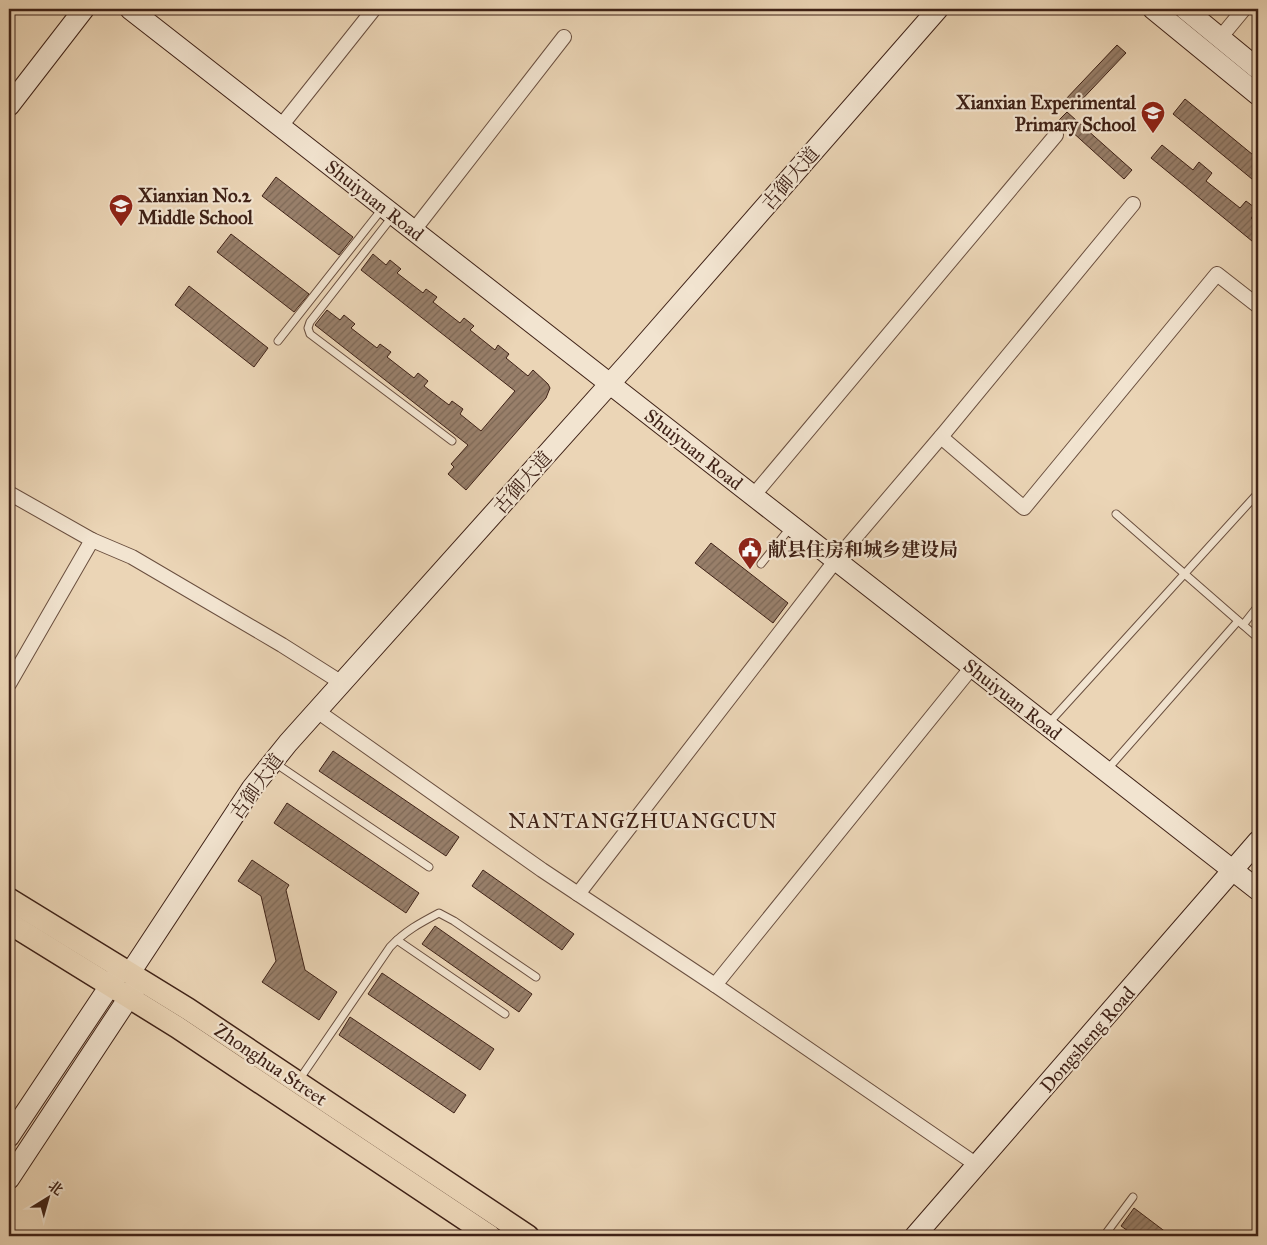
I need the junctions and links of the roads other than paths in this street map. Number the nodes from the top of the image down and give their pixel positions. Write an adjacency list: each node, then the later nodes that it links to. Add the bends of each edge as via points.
1 (68, 9): 12 (street)
2 (84, 9): 14 (street)
3 (130, 9): 15 (street, Shuiyuan Road)
4 (374, 9): 15 (street)
5 (938, 9): 22 (street, 古御大道)
6 (1153, 9): 13 (street)
7 (1185, 9): 10 (street)
8 (1244, 9): 10 (street)
9 (564, 37): 19 (street)
10 (1220, 38): 11 (street)
11 (1258, 69)
12 (9, 85)
13 (1258, 95)
14 (9, 106)
15 (281, 126): 18 (street, Shuiyuan Road)
16 (1056, 135): 27 (street)
17 (1133, 204): 23 (street)
18 (389, 211): 19 (street, Shuiyuan Road); 21 (lane); 24 (lane, via 308,328 310,334)
19 (414, 230): 22 (street, Shuiyuan Road)
20 (1258, 306): 23 (street, via 1217,274 1024,508)
21 (278, 341)
22 (610, 384): 27 (street, Shuiyuan Road); 38 (street, 古御大道)
23 (941, 436): 31 (street)
24 (452, 441)
25 (9, 493): 30 (street)
26 (1258, 493): 33 (lane)
27 (753, 496): 29 (street, Shuiyuan Road)
28 (1116, 514): 33 (lane)
29 (791, 525): 31 (street, Shuiyuan Road); 32 (lane)
30 (92, 540): 38 (street, via 132,557); 39 (street)
31 (836, 560): 37 (street, Shuiyuan Road); 48 (street)
32 (761, 564)
33 (1185, 574): 35 (lane); 41 (lane)
34 (1258, 606): 35 (lane)
35 (1240, 623): 36 (lane); 43 (lane)
36 (1258, 638)
37 (972, 667): 41 (street, Shuiyuan Road); 54 (street)
38 (342, 682): 40 (street, 古御大道)
39 (9, 684)
40 (317, 711): 42 (street, 古御大道); 48 (street)
41 (1047, 725): 43 (street, Shuiyuan Road)
42 (273, 762): 45 (lane); 52 (street, 古御大道)
43 (1106, 771): 46 (street, Shuiyuan Road)
44 (1258, 841): 46 (street, Dongsheng Road)
45 (429, 867)
46 (1233, 870): 47 (street, Shuiyuan Road); 60 (street, Dongsheng Road)
47 (1258, 890)
48 (578, 894): 54 (street)
49 (9, 899): 52 (main road, Zhonghua Street)
50 (9, 923): 55 (main road, Zhonghua Street)
51 (397, 940): 53 (lane, via 415,925 439,914); 57 (lane); 58 (lane)
52 (131, 973): 55 (street, 古御大道); 56 (street, 古御大道); 58 (main road, Zhonghua Street)
53 (536, 977)
54 (715, 984): 60 (street)
55 (110, 986): 56 (main road, Zhonghua Street); 59 (street, 古御大道)
56 (129, 997): 61 (street, 古御大道); 63 (main road, Zhonghua Street)
57 (506, 1014)
58 (298, 1082): 64 (main road, Zhonghua Street)
59 (9, 1137)
60 (977, 1165): 65 (street, Dongsheng Road)
61 (9, 1179)
62 (1133, 1197): 66 (lane)
63 (490, 1236)
64 (528, 1236)
65 (916, 1236)
66 (1104, 1236)

